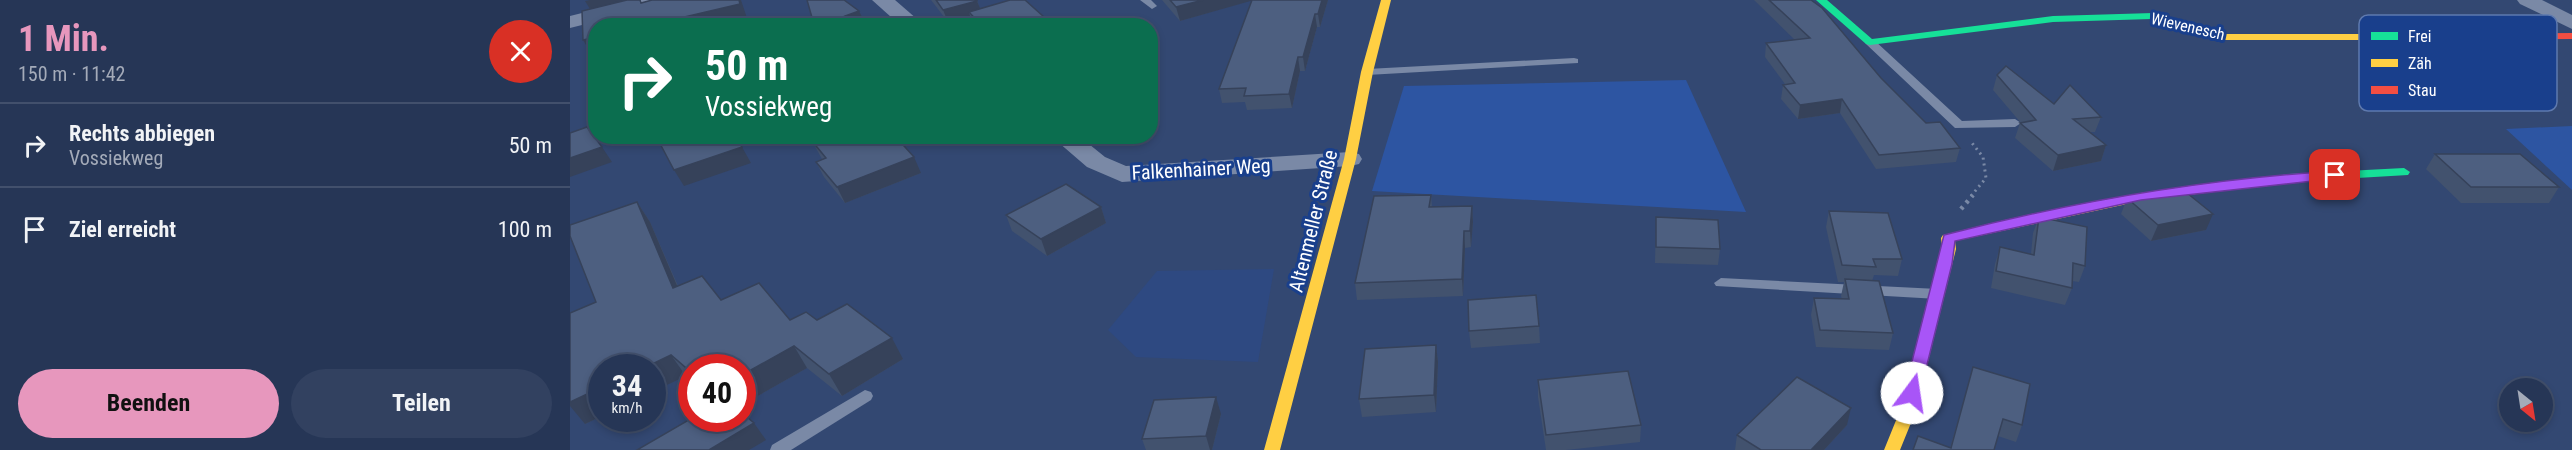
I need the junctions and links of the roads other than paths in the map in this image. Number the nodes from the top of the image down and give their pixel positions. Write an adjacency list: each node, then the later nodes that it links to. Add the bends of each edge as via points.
1 (659, 0): 7 (street)
2 (882, 0): 6 (street)
3 (1386, 0): 14 (street, Altenmeller Straße)
4 (1821, 0): 12 (street)
5 (2527, 0): 8 (street)
6 (905, 18)
7 (570, 22)
8 (2572, 22)
9 (2557, 36): 10 (street, Wievenesch)
10 (2572, 36)
11 (2359, 39): 12 (street, Wievenesch, via 2218,37 2153,16 2053,19)
12 (1870, 42): 15 (lane, via 1959,125)
13 (1574, 61): 14 (lane)
14 (1367, 72): 17 (street, Altenmeller Straße)
15 (2015, 123)
16 (1072, 144): 17 (street, Falkenhainer Weg, via 1096,162 1122,174)
17 (1350, 159): 23 (street, Altenmeller Straße)
18 (2404, 172): 20 (street, via 2289,178 2141,196 1948,238)
19 (1721, 283): 20 (lane)
20 (1938, 294): 24 (street, via 1907,413)
21 (866, 396): 22 (lane)
22 (778, 450)
23 (1272, 450)
24 (1892, 450)

